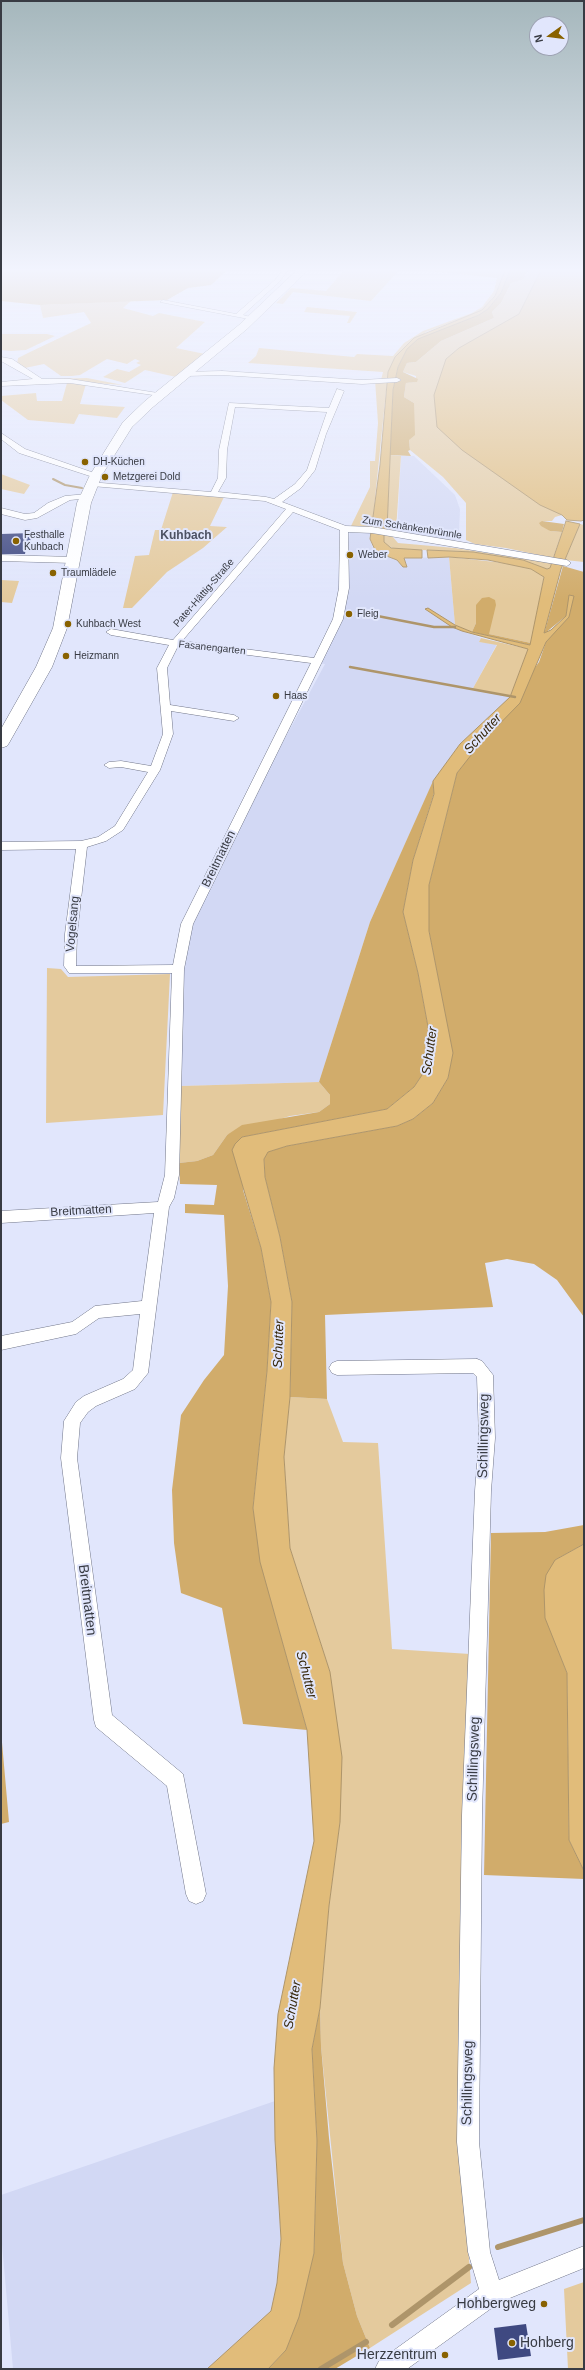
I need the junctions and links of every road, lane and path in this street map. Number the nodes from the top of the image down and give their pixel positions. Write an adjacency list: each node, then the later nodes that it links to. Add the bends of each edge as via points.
1 (36, 379): 5 (street)
2 (180, 379): 8 (main road)
3 (309, 379): 4 (street, via 362,382)
4 (397, 380)
5 (40, 381): 6 (street); 8 (street, via 93,383)
6 (1, 384)
7 (340, 391): 9 (street)
8 (160, 394): 11 (main road, via 127,425)
9 (331, 410): 12 (street, via 232,405 222,478); 13 (street, via 311,470 297,486)
10 (1, 435): 11 (street, via 22,451)
11 (92, 485): 12 (street, Zum Schänkenbrünnle); 15 (street, via 51,505 37,515 25,517); 18 (main road)
12 (214, 493): 13 (street, Zum Schänkenbrünnle)
13 (276, 502): 14 (street, Zum Schänkenbrünnle)
14 (292, 508): 16 (street, Zum Schänkenbrünnle); 21 (street, Pater-Hättig-Straße)
15 (1, 511)
16 (344, 529): 19 (street, Zum Schänkenbrünnle, via 372,530); 22 (street, Breitmatten, via 342,604 338,619)
17 (1, 558): 18 (street)
18 (73, 560): 25 (main road, via 60,628 44,667)
19 (567, 563)
20 (111, 632): 21 (street, Pater-Hättig-Straße)
21 (175, 643): 22 (street, Fasanengarten); 23 (street, Fasanengarten, via 162,668)
22 (316, 661): 30 (street, Breitmatten, via 186,924)
23 (167, 707): 24 (street); 27 (street, Fasanengarten, via 168,734)
24 (234, 718)
25 (1, 743)
26 (109, 765): 27 (street, via 121,764)
27 (155, 770): 28 (street, Fasanengarten, via 115,832)
28 (82, 845): 29 (street, Fasanengarten); 30 (street, Vogelsang, via 71,934 70,966 73,970)
29 (1, 846)
30 (178, 969): 31 (street, Breitmatten, via 172,1175 167,1198)
31 (162, 1207): 32 (street, Breitmatten); 33 (street, Breitmatten)
32 (1, 1217)
33 (148, 1307): 34 (street, via 95,1312 76,1328); 36 (street, Breitmatten, via 140,1373 129,1384 82,1407 72,1422 69,1458 103,1720 176,1781)
34 (1, 1343)
35 (337, 1368): 38 (street, Schillingsweg, via 477,1366 485,1375 487,1438 472,1799 468,2142 479,2252)
36 (196, 1894)
37 (584, 2257): 38 (street)
38 (492, 2294): 39 (street)
39 (387, 2369)

